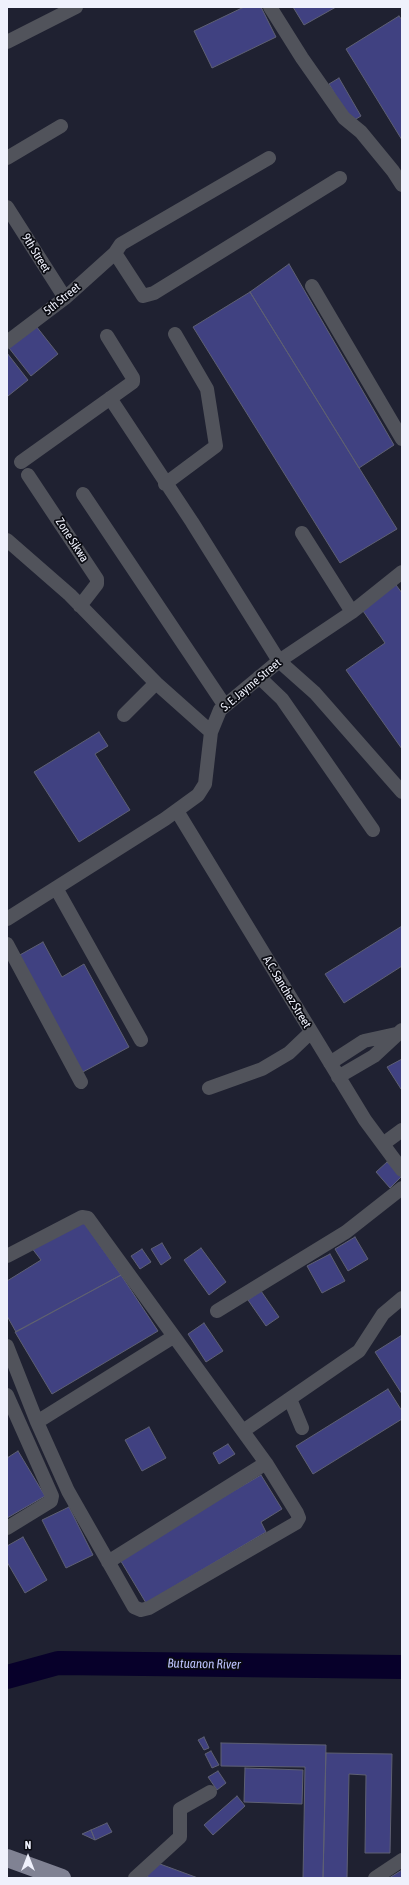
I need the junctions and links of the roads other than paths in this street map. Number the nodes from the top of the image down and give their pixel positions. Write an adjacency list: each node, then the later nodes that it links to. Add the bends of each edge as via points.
1 (76, 7): 3 (street)
2 (270, 7): 8 (street, via 344,118 361,132)
3 (7, 42)
4 (61, 126): 5 (street)
5 (7, 158)
6 (269, 158): 10 (street, 5th Street, via 121,244)
7 (340, 178): 10 (street, via 154,293 143,296)
8 (402, 185)
9 (7, 207): 12 (street, 9th Street)
10 (115, 253): 12 (street, 5th Street)
11 (312, 286): 17 (street)
12 (65, 298): 15 (street, 5th Street)
13 (175, 334): 20 (street, via 207,389 216,446)
14 (107, 336): 16 (street, via 134,379)
15 (7, 342)
16 (110, 398): 18 (street); 20 (street)
17 (402, 439)
18 (21, 462)
19 (28, 475): 25 (street, Zone Sikwa, via 97,579 97,584)
20 (165, 484): 27 (street, via 192,522)
21 (83, 494): 30 (street)
22 (302, 533): 26 (street)
23 (7, 540): 25 (street)
24 (402, 572): 26 (street, S. E. Jayme Street)
25 (80, 606): 29 (street)
26 (352, 612): 27 (street, S. E. Jayme Street)
27 (279, 661): 28 (street, S. E. Jayme Street); 33 (street, via 315,693)
28 (259, 677): 30 (street, S. E. Jayme Street); 35 (street, via 282,699)
29 (156, 683): 31 (street); 32 (street)
30 (225, 706): 32 (street, S. E. Jayme Street, via 220,710)
31 (124, 715)
32 (211, 732): 34 (street, S. E. Jayme Street, via 205,784 198,795)
33 (402, 792)
34 (177, 811): 36 (street, S. E. Jayme Street); 39 (street, A.C. Sanchez Street)
35 (373, 830)
36 (56, 888): 37 (street, S. E. Jayme Street); 41 (street)
37 (7, 919)
38 (7, 944): 44 (street)
39 (311, 1032): 42 (street, A.C. Sanchez Street); 45 (street, via 289,1053 262,1069)
40 (399, 1032): 42 (street, via 364,1041); 43 (street, via 374,1056)
41 (141, 1040)
42 (330, 1063): 43 (street, A.C. Sanchez Street)
43 (338, 1077): 47 (street, A.C. Sanchez Street)
44 (81, 1082)
45 (209, 1088)
46 (402, 1130): 47 (street)
47 (383, 1144): 48 (street, A.C. Sanchez Street)
48 (402, 1170)
49 (402, 1188): 52 (street, via 346,1232)
50 (7, 1256): 53 (street, via 85,1217)
51 (402, 1298): 56 (street, via 383,1314 359,1351)
52 (217, 1311)
53 (173, 1337): 57 (street); 59 (street)
54 (7, 1346): 57 (street)
55 (7, 1395): 61 (street, via 52,1496 51,1500)
56 (290, 1399): 58 (street); 59 (street)
57 (37, 1422): 62 (street, via 68,1491)
58 (302, 1428)
59 (243, 1431): 60 (street)
60 (266, 1463): 62 (street); 62 (street, via 297,1513 299,1518 296,1524 149,1608 141,1610 134,1607)
61 (7, 1528)
62 (108, 1562)
63 (210, 1792): 67 (street, via 180,1809 180,1837)
64 (7, 1858): 66 (main road)
65 (402, 1860): 68 (street)
66 (62, 1878)
67 (135, 1878)
68 (375, 1878)

